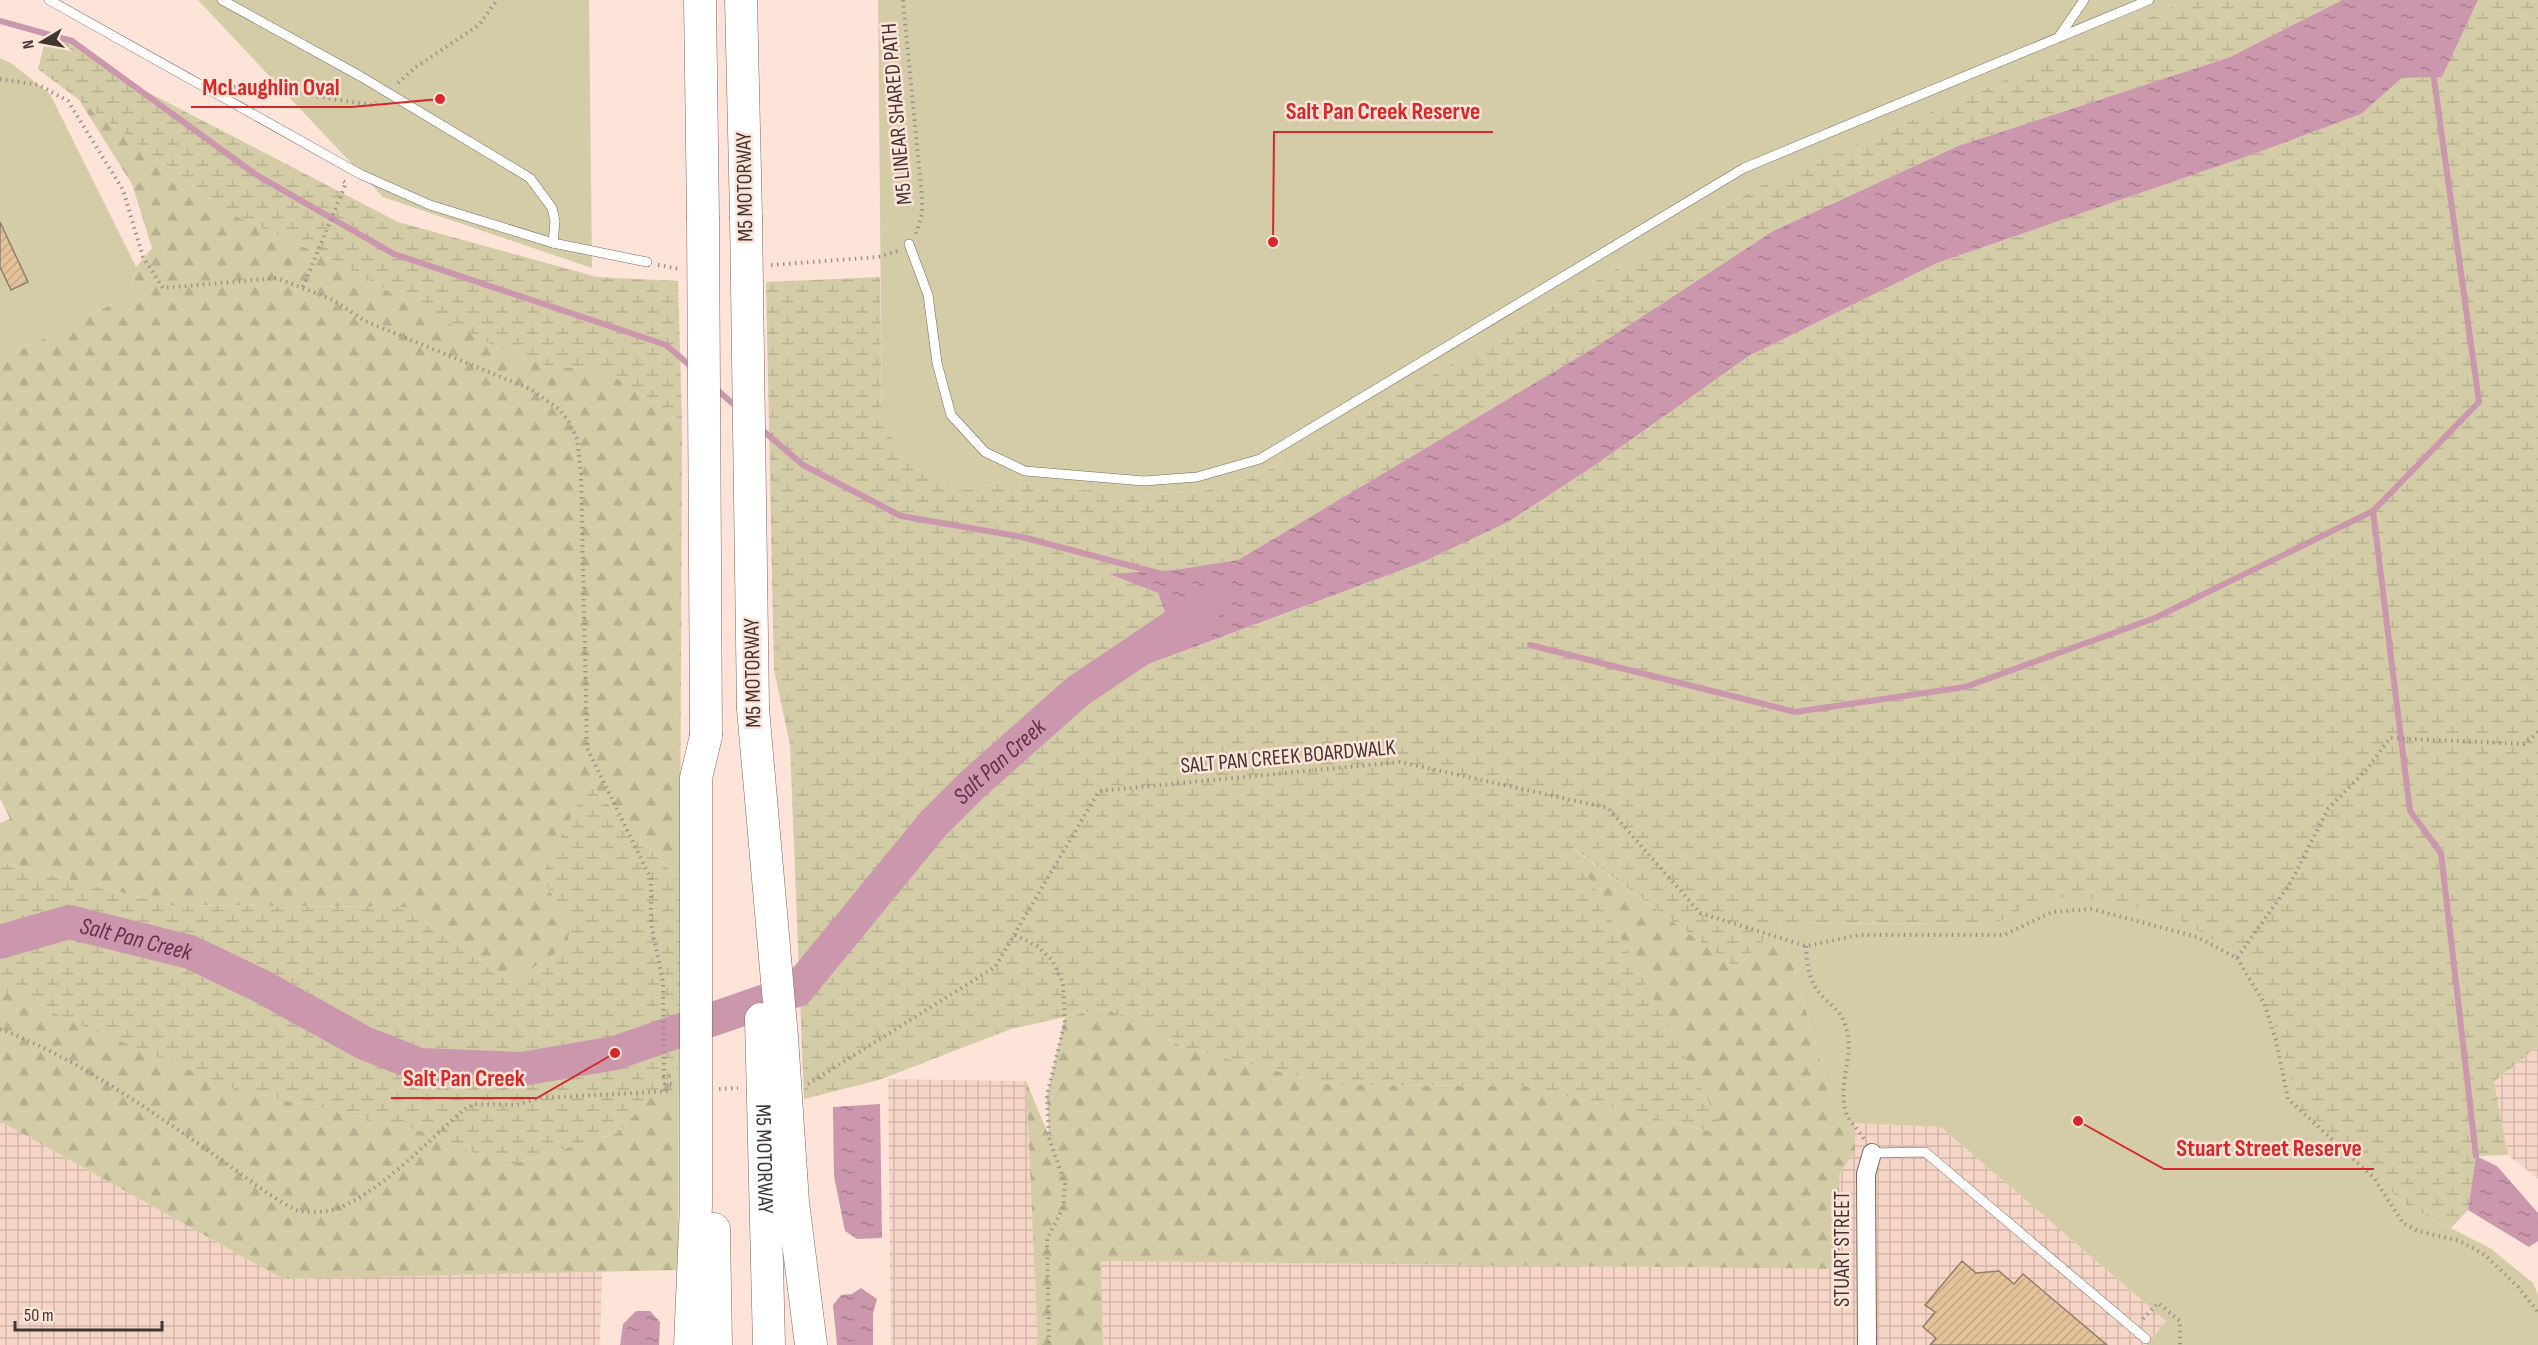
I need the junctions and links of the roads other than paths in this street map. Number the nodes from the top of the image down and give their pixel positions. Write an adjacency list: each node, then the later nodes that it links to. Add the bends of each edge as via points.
1 (49, 0): 8 (lane, via 360,174 430,205)
2 (222, 0): 8 (lane, via 294,38 530,178 552,208)
3 (700, 0): 13 (highway, M5 MOTORWAY, bridge)
4 (741, 0): 12 (highway, M5 MOTORWAY, bridge, via 753,709 782,1037)
5 (2085, 0): 7 (lane)
6 (2149, 0): 7 (lane)
7 (2058, 38): 9 (lane, via 1744,168 1260,459 1197,477 1144,481 1025,471 985,452 951,415 937,363 928,295)
8 (553, 243): 10 (lane)
9 (909, 244)
10 (647, 262)
11 (1872, 1153): 14 (lane, via 1925,1152); 19 (street, STUART STREET, via 1866,1174)
12 (779, 1202): 17 (highway, M5 MOTORWAY); 18 (highway)
13 (705, 1205): 15 (highway); 16 (highway, M5 MOTORWAY)
14 (2146, 1339)
15 (690, 1345)
16 (716, 1345)
17 (769, 1345)
18 (811, 1345)
19 (1867, 1345)

